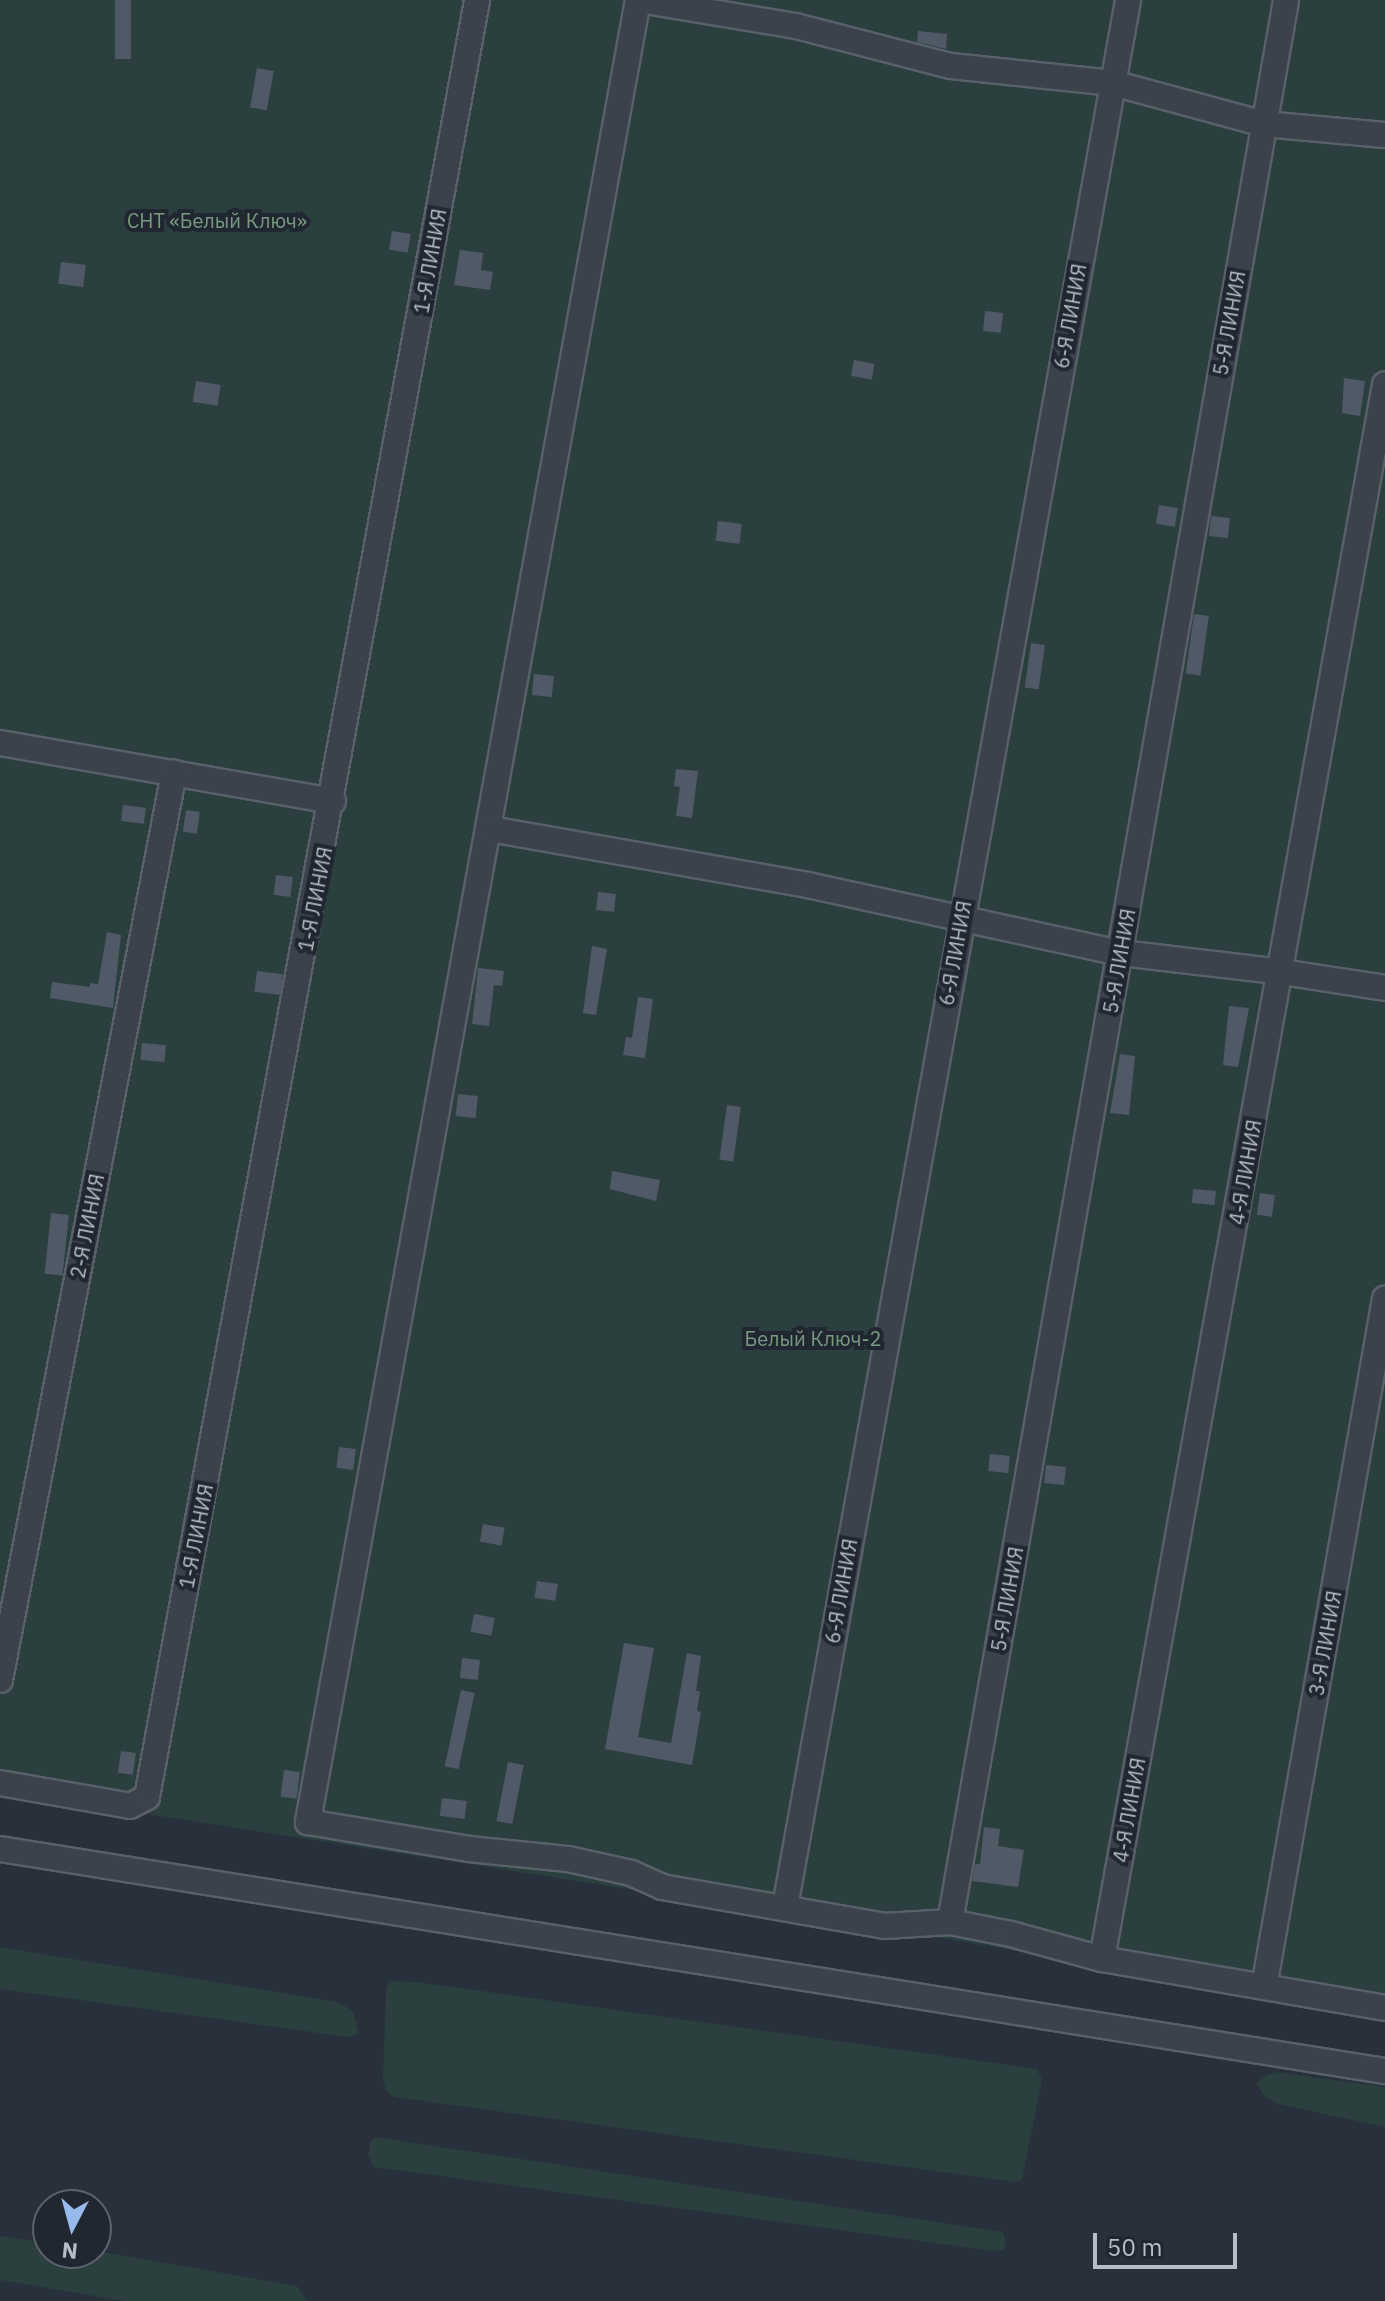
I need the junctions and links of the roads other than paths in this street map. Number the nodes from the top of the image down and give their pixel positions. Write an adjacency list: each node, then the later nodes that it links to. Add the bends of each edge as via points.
1 (477, 0): 11 (street, 1-Я ЛИНИЯ)
2 (638, 0): 5 (street, via 796,26 951,66); 12 (street)
3 (1128, 0): 5 (street, 6-Я ЛИНИЯ)
4 (1286, 0): 6 (street, 5-Я ЛИНИЯ)
5 (1113, 83): 6 (street); 13 (street, 6-Я ЛИНИЯ)
6 (1264, 124): 7 (street); 14 (street, 5-Я ЛИНИЯ)
7 (1385, 135)
8 (1385, 384): 15 (street, 4-Я ЛИНИЯ)
9 (0, 743): 10 (street)
10 (174, 773): 11 (street); 18 (street, 2-Я ЛИНИЯ)
11 (333, 801): 19 (street, 1-Я ЛИНИЯ, via 147,1797 130,1806)
12 (490, 829): 13 (street, via 808,885); 21 (street, via 308,1822 469,1849 568,1859 631,1873 662,1887)
13 (960, 921): 14 (street); 21 (street, 6-Я ЛИНИЯ)
14 (1121, 953): 15 (street); 22 (street, 5-Я ЛИНИЯ)
15 (1282, 972): 16 (street); 23 (street, 4-Я ЛИНИЯ)
16 (1385, 988)
17 (1385, 1299): 24 (street, 3-Я ЛИНИЯ)
18 (0, 1680)
19 (0, 1783)
20 (0, 1849): 26 (street)
21 (785, 1907): 22 (street, via 885,1926)
22 (950, 1922): 23 (street)
23 (1102, 1959): 24 (street)
24 (1264, 1987): 25 (street)
25 (1385, 2008)
26 (1385, 2071)

